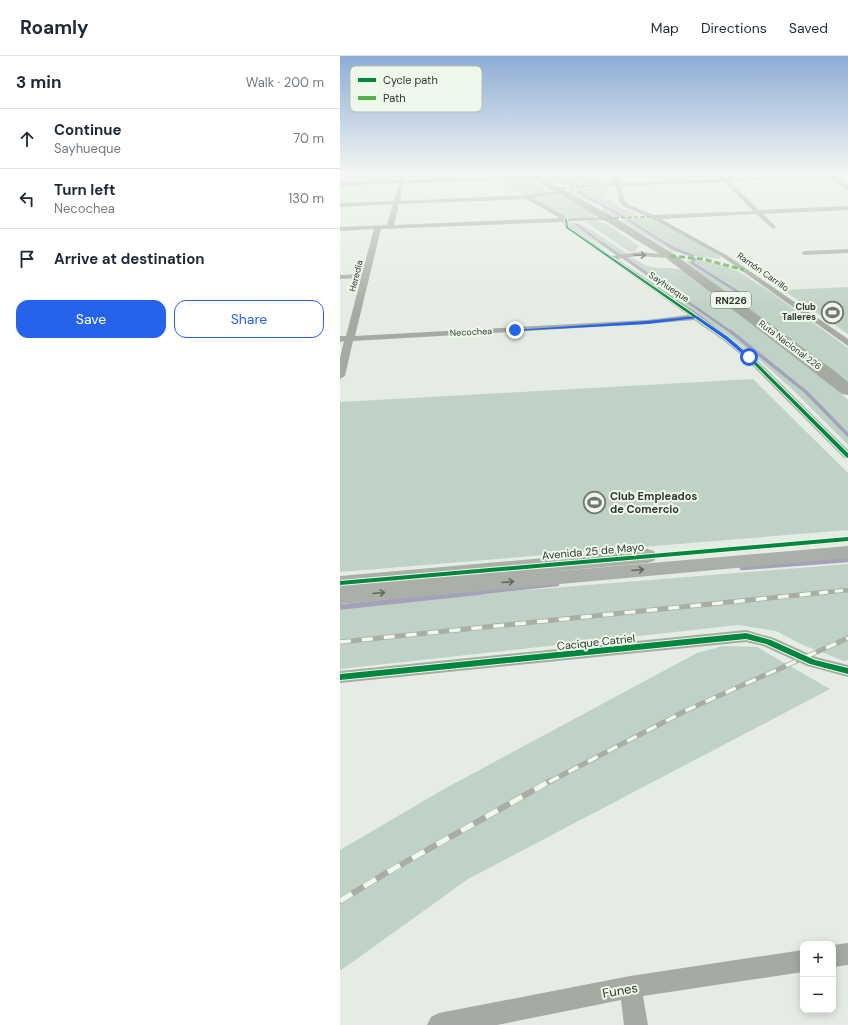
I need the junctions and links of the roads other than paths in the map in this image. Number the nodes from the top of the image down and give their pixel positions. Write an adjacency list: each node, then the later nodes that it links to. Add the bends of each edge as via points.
1 (392, 219): 9 (street)
2 (561, 219): 9 (street)
3 (566, 219): 14 (street, Sayhueque, via 568,227)
4 (610, 219): 13 (highway, Ruta Nacional 226 / RN226)
5 (657, 219): 20 (street, Ramón Carrillo, via 726,257)
6 (765, 219): 7 (street)
7 (773, 226)
8 (378, 227): 9 (street); 10 (street); 15 (street, Heredia)
9 (390, 227)
10 (340, 229)
11 (848, 251): 12 (street)
12 (804, 253)
13 (670, 256): 14 (street, one-way to 13, via 639,254); 22 (highway, Ruta Nacional 226 / RN226)
14 (610, 258): 17 (street, Sayhueque)
15 (366, 276): 16 (street); 18 (street, Heredia)
16 (340, 277)
17 (697, 317): 18 (street, Necochea); 23 (street, Sayhueque, via 749,357)
18 (350, 338): 19 (street, Necochea); 21 (street, Heredia)
19 (340, 339)
20 (848, 343)
21 (340, 376)
22 (848, 390)
23 (848, 456)
24 (848, 539): 26 (street, Avenida 25 de Mayo)
25 (848, 552): 27 (street, one-way to 25)
26 (340, 583)
27 (340, 597)
28 (848, 670): 29 (street, Cacique Catriel, via 804,658 761,639 746,636)
29 (340, 677)
30 (848, 954): 31 (street)
31 (836, 956)
32 (800, 961): 33 (street, Funes)
33 (630, 987): 34 (street, Funes); 35 (street)
34 (438, 1025)
35 (636, 1025)

